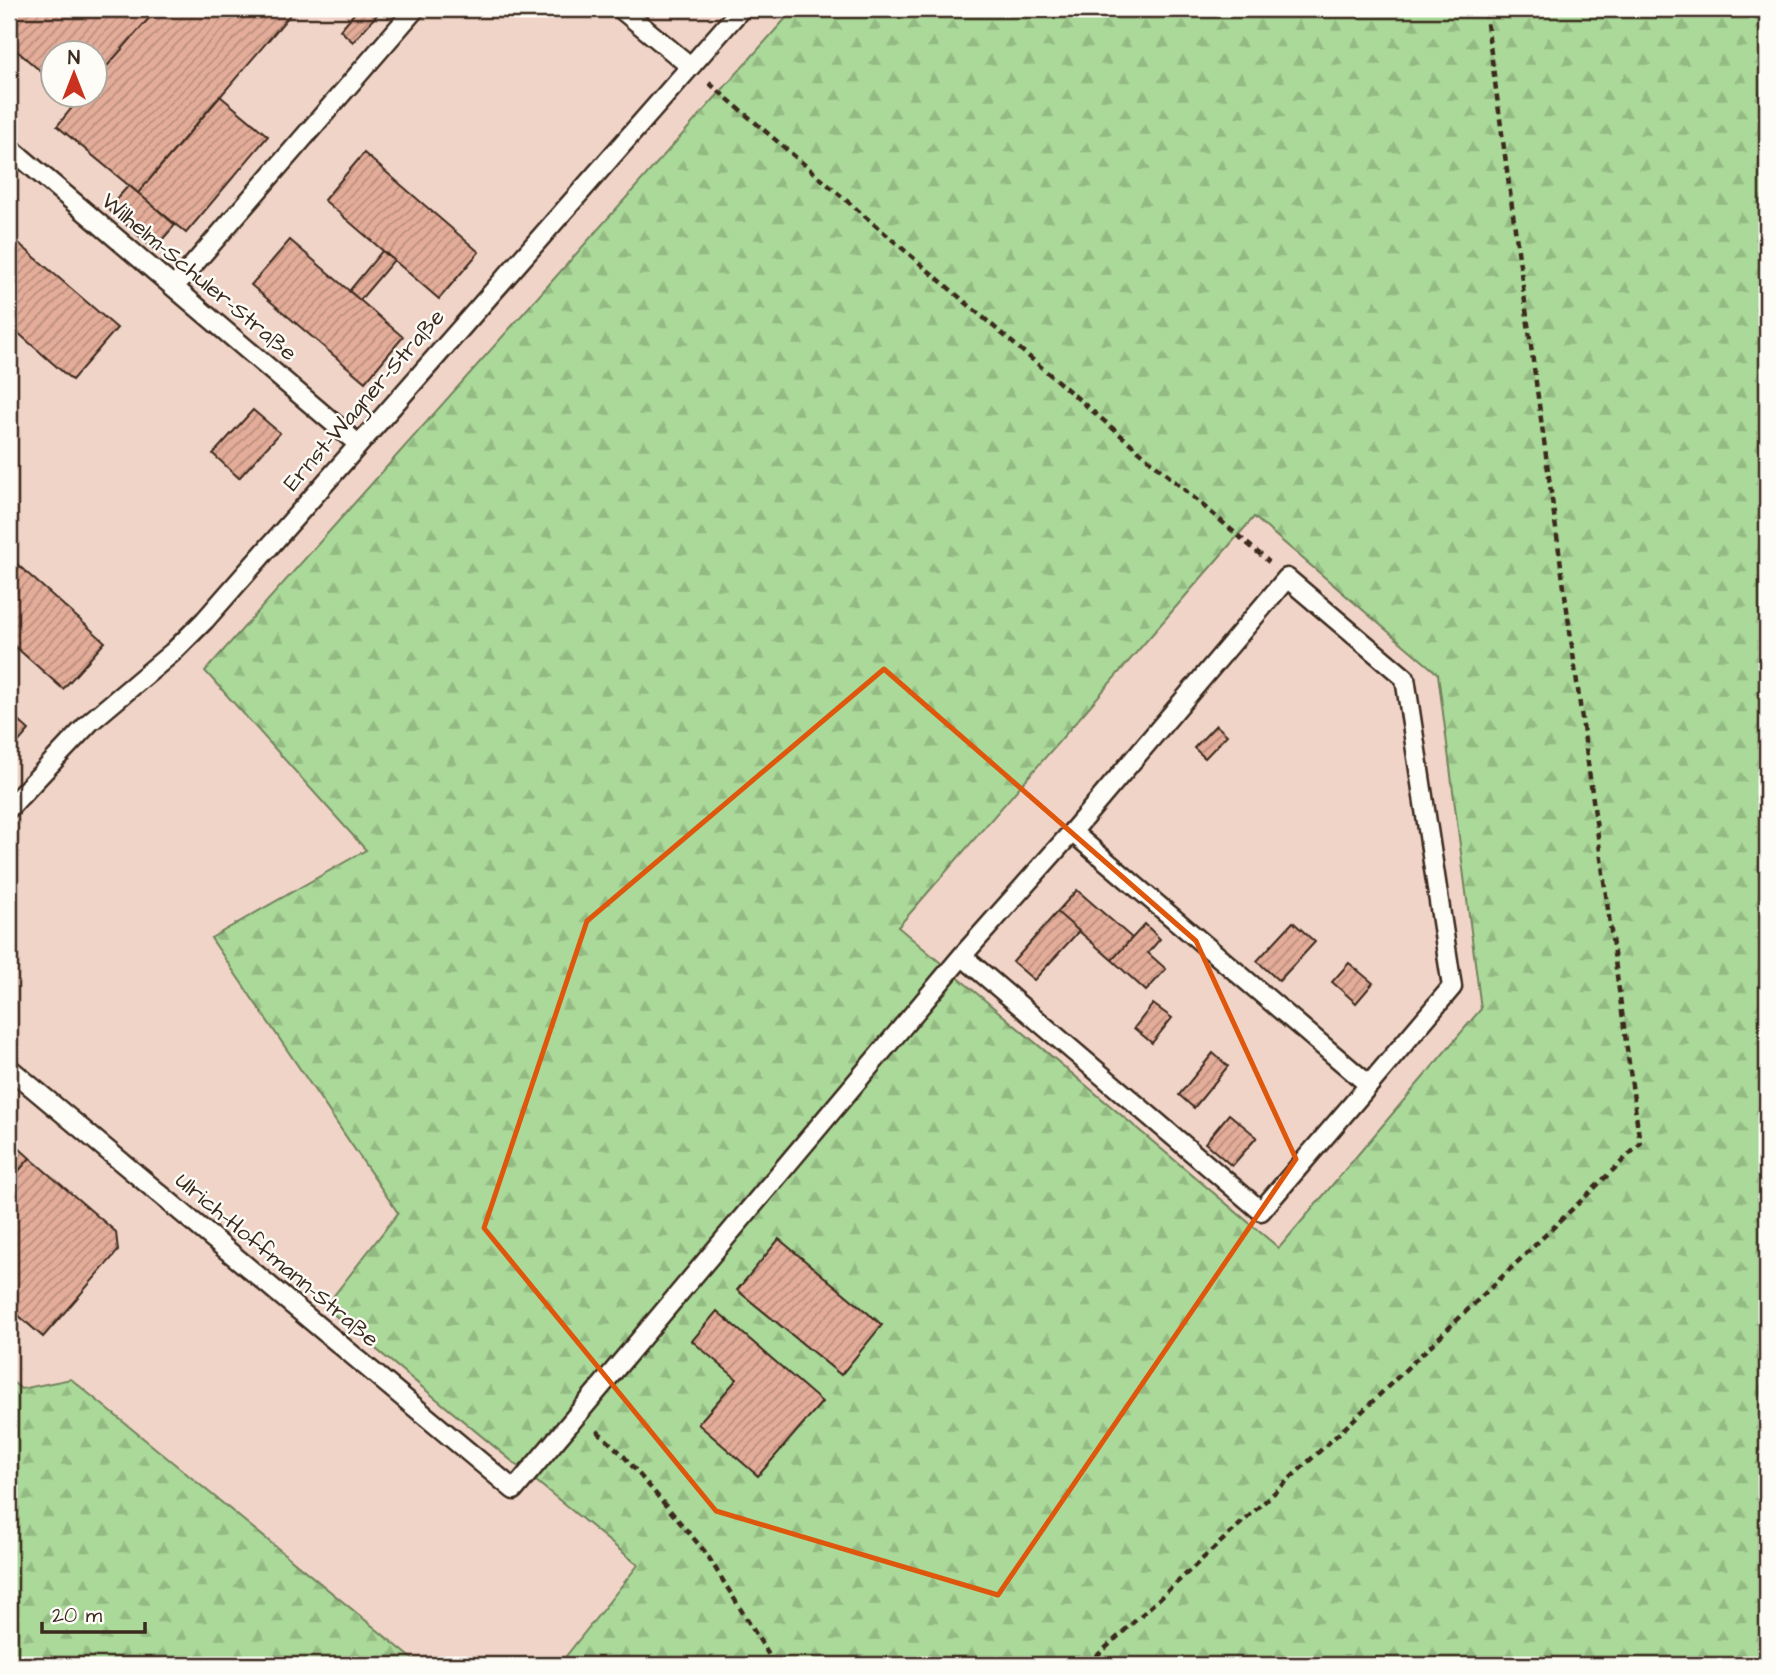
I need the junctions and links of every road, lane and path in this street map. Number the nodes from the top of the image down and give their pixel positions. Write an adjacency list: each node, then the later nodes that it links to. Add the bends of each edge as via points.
1 (415, 9): 7 (lane)
2 (621, 9): 5 (lane)
3 (741, 9): 5 (lane, Ernst-Wagner-Straße)
4 (1485, 9): 17 (path, via 1640,1144 1347,1426)
5 (690, 66): 8 (lane, Ernst-Wagner-Straße); 9 (path)
6 (9, 147): 7 (lane, Wilhelm-Schuler-Straße)
7 (173, 287): 8 (lane, Wilhelm-Schuler-Straße)
8 (358, 444): 10 (lane, Ernst-Wagner-Straße, via 205,620 90,722)
9 (1287, 578): 11 (lane); 14 (lane, via 1405,678 1452,987)
10 (9, 808)
11 (1072, 832): 12 (lane); 14 (lane)
12 (962, 956): 14 (lane, via 1261,1211); 15 (lane)
13 (9, 1068): 15 (lane, Ulrich-Hoffmann-Straße, via 514,1490)
14 (1369, 1085)
15 (578, 1414): 16 (path, via 622,1454 706,1553)
16 (775, 1665)
17 (1087, 1665)

